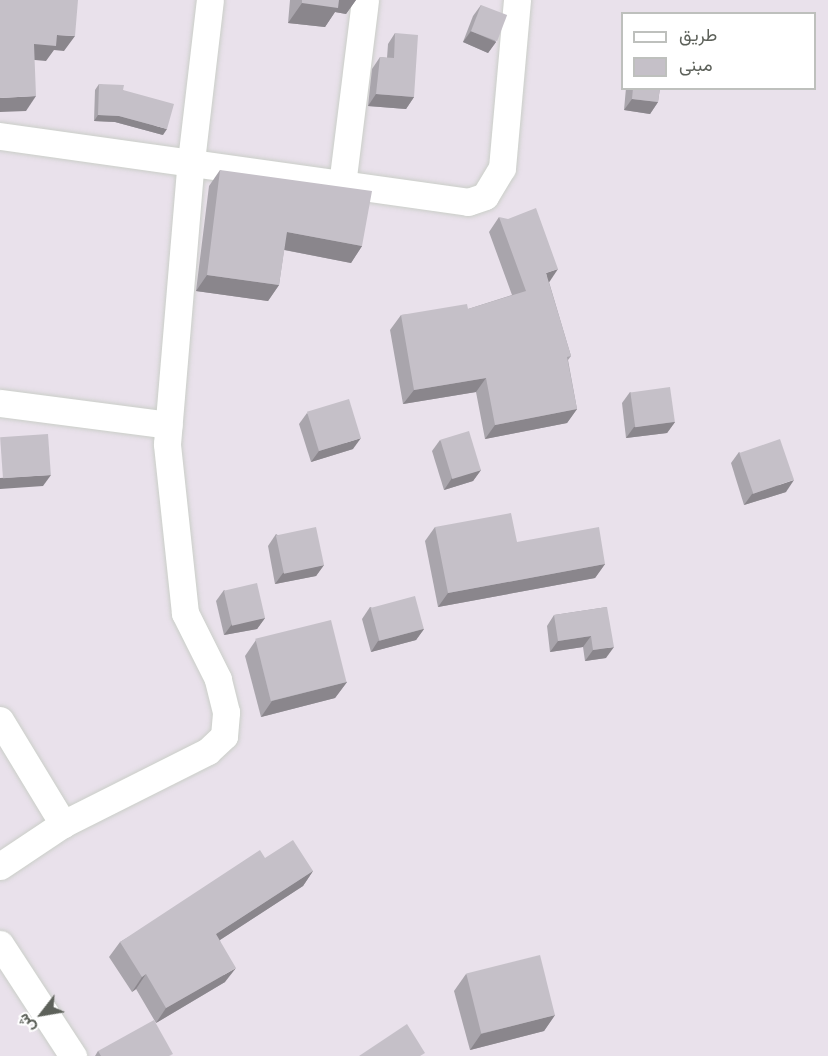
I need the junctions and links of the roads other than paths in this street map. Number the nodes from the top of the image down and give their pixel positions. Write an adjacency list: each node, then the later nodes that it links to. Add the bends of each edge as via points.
1 (210, 0): 5 (street)
2 (365, 0): 6 (street)
3 (518, 0): 6 (street, via 502,168 485,196 468,202)
4 (0, 136): 5 (street)
5 (191, 161): 6 (street); 8 (street)
6 (342, 185)
7 (0, 404): 8 (street)
8 (169, 425): 10 (street, via 172,503 185,613 218,679 226,712 224,736 208,751)
9 (0, 720): 10 (street)
10 (63, 824): 11 (street)
11 (0, 866)
12 (0, 944): 13 (street)
13 (73, 1056)

